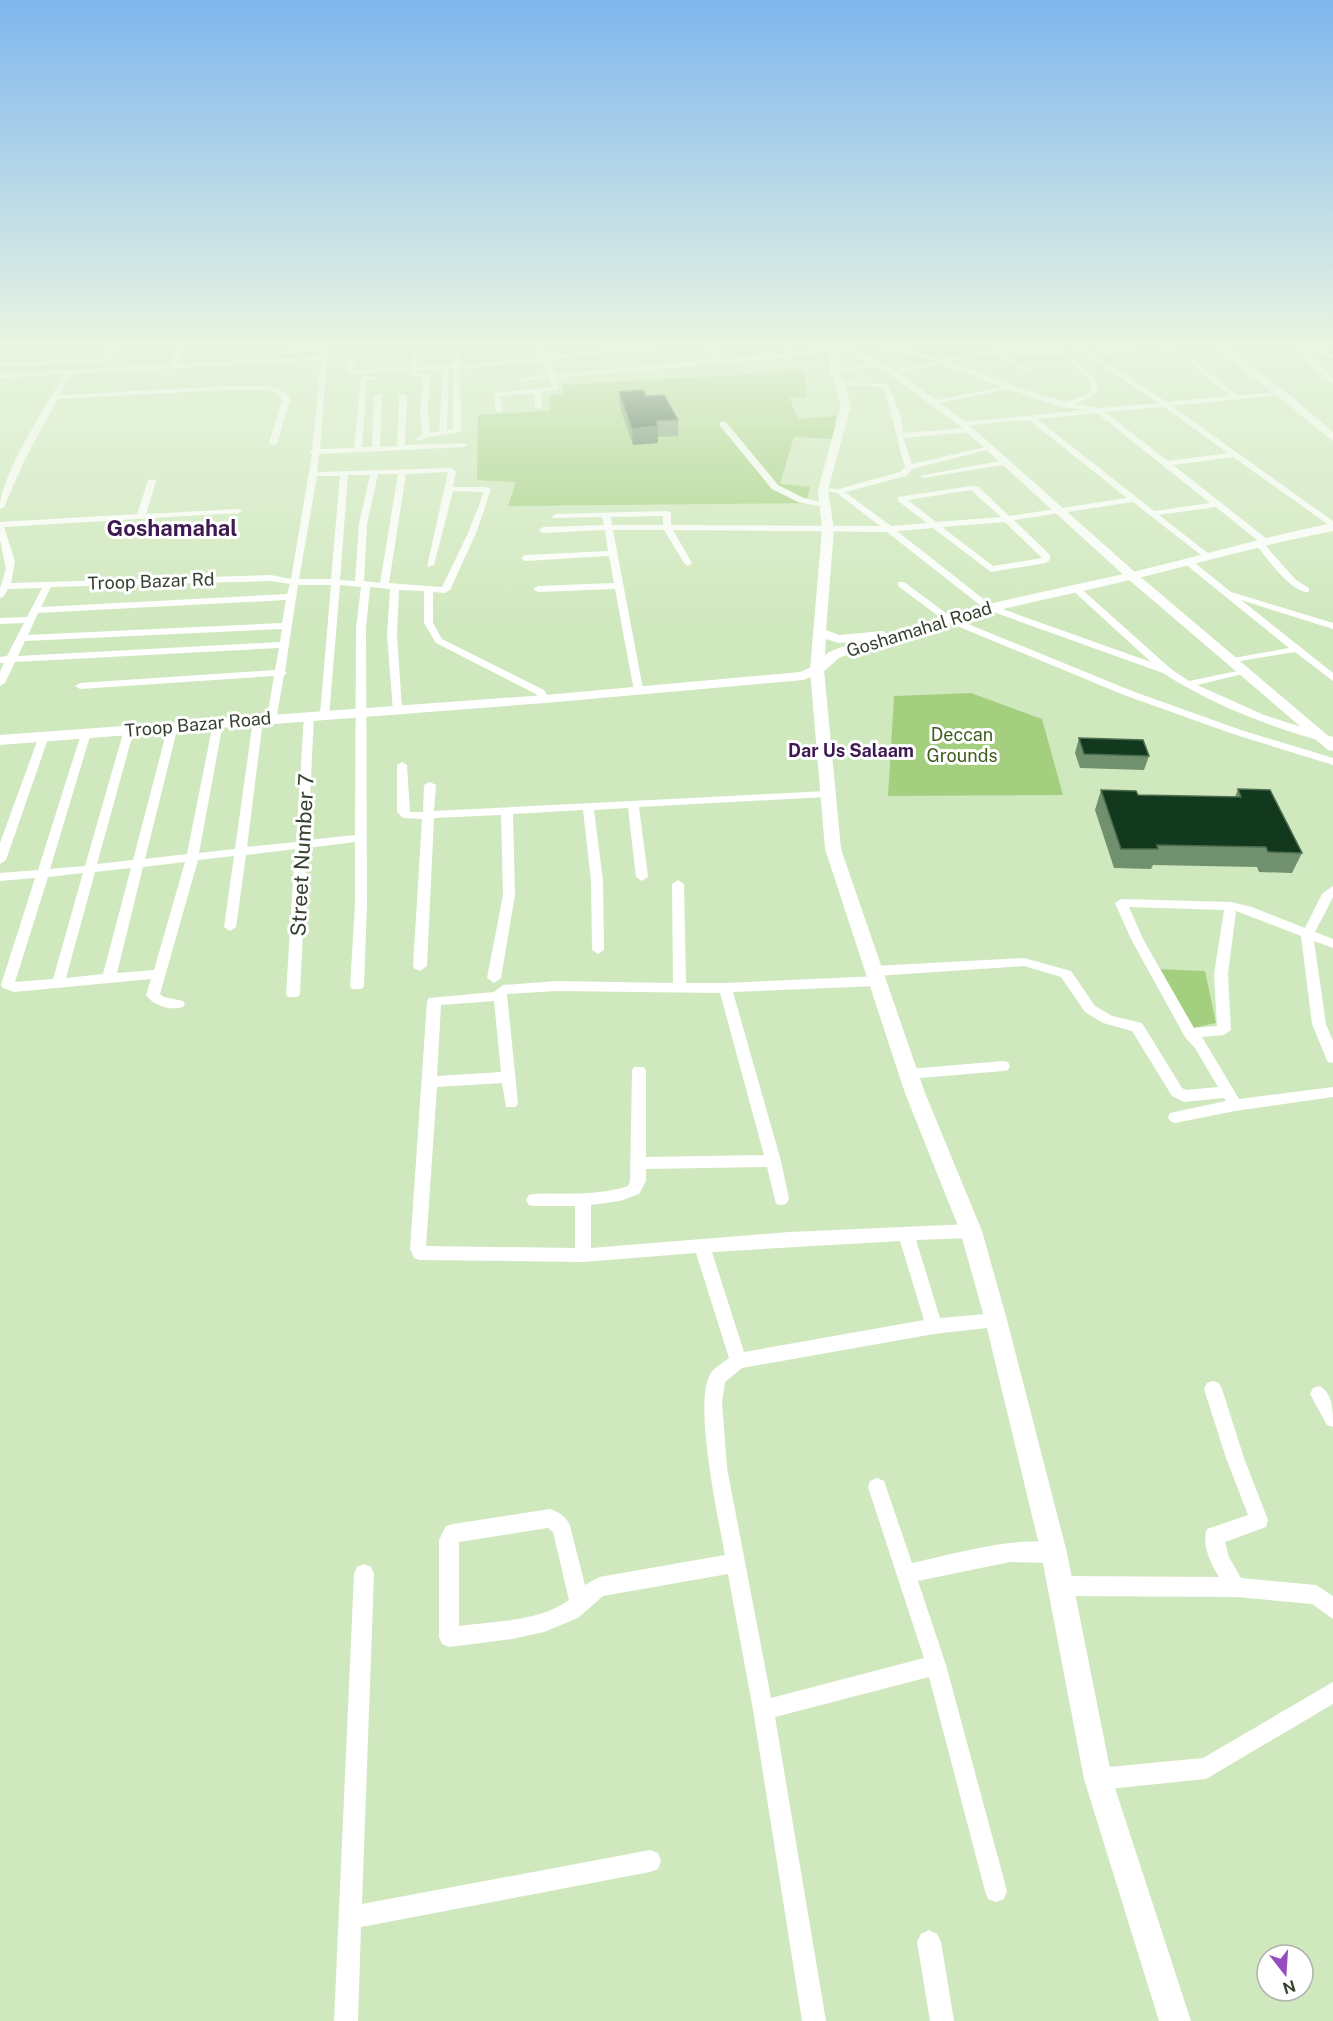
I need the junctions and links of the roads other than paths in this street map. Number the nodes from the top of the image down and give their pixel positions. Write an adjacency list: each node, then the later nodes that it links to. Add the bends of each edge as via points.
1 (33, 436): 41 (street)
2 (275, 436): 15 (street)
3 (316, 436): 22 (street)
4 (359, 436): 21 (street)
5 (376, 436): 20 (street)
6 (401, 436): 17 (street)
7 (422, 436): 18 (street)
8 (733, 436): 40 (street, via 775,487)
9 (838, 436): 35 (street)
10 (899, 436): 26 (street)
11 (977, 436): 19 (street)
12 (1055, 436): 38 (street)
13 (1131, 436): 25 (street)
14 (1212, 436): 23 (street)
15 (273, 443)
16 (464, 446): 18 (street)
17 (401, 448): 18 (street); 20 (street)
18 (421, 448)
19 (990, 448): 24 (street); 26 (street)
20 (376, 449): 21 (street)
21 (358, 450): 22 (street)
22 (314, 452): 30 (street)
23 (1237, 454): 25 (street); 51 (street)
24 (1005, 462): 32 (street); 43 (street)
25 (1166, 464): 39 (street)
26 (909, 467): 31 (street)
27 (402, 472): 29 (street); 34 (street, via 451,470); 72 (street)
28 (344, 473): 29 (street); 30 (street); 67 (street)
29 (374, 473): 68 (street, via 363,524)
30 (312, 474): 66 (street)
31 (903, 474): 32 (street); 36 (street)
32 (923, 476): 37 (street)
33 (152, 482): 46 (street)
34 (450, 489): 64 (street); 76 (street, via 488,491 445,590)
35 (823, 490): 36 (street); 40 (street)
36 (839, 491): 55 (street)
37 (940, 492): 48 (street, via 976,489); 49 (street, via 901,499)
38 (1136, 499): 43 (street); 44 (street)
39 (1218, 504): 44 (street); 57 (street)
40 (825, 506): 54 (street)
41 (0, 507)
42 (238, 511): 46 (street)
43 (1061, 512): 48 (street); 65 (street)
44 (1155, 513): 59 (street)
45 (606, 514): 47 (street); 52 (street); 53 (street, via 667,513)
46 (141, 516): 50 (street)
47 (556, 516)
48 (1007, 519): 49 (street); 49 (street, via 1046,560 991,569)
49 (935, 524): 55 (street)
50 (0, 526): 60 (street)
51 (1333, 526): 57 (main road, Goshamahal Road)
52 (607, 527): 53 (street); 56 (street); 58 (street)
53 (668, 527): 54 (street); 63 (street)
54 (828, 529): 55 (street); 89 (street)
55 (889, 529): 82 (street)
56 (543, 530)
57 (1262, 542): 59 (main road, Goshamahal Road); 78 (street, via 1293,582)
58 (613, 554): 61 (street); 73 (street)
59 (1206, 555): 62 (main road, Goshamahal Road)
60 (5, 557): 70 (street, via 11,574)
61 (525, 558)
62 (1187, 561): 65 (main road, Goshamahal Road); 79 (street)
63 (688, 563)
64 (430, 565)
65 (1132, 576): 75 (main road, Goshamahal Road); 97 (street)
66 (295, 582): 67 (street, Troop Bazar Rd); 71 (street, Troop Bazar Rd, via 241,578); 81 (street)
67 (335, 582): 68 (street, Troop Bazar Rd); 110 (street)
68 (362, 584): 72 (street, Troop Bazar Rd); 109 (street)
69 (902, 584): 85 (street)
70 (7, 586): 71 (street, Troop Bazar Rd); 80 (street)
71 (47, 586): 83 (street)
72 (384, 586): 74 (street, Troop Bazar Rd)
73 (620, 586): 77 (street); 106 (street)
74 (395, 587): 76 (street, Troop Bazar Rd); 108 (street, via 392,635)
75 (1074, 587): 82 (main road, Goshamahal Road); 99 (street)
76 (429, 589): 107 (street, via 427,620 429,630 439,641 540,692)
77 (538, 590)
78 (1306, 590)
79 (1224, 591): 88 (street); 93 (street)
80 (0, 595)
81 (292, 597): 83 (street); 87 (street)
82 (988, 607): 85 (main road, Goshamahal Road); 99 (street)
83 (35, 610): 84 (street)
84 (30, 620): 86 (street); 91 (street)
85 (942, 620): 90 (main road); 94 (main road, Goshamahal Road, via 935,627 861,650); 120 (street, via 1194,718)
86 (0, 621)
87 (287, 626): 91 (street); 92 (street)
88 (1333, 626)
89 (820, 632): 90 (street, via 838,639); 98 (street)
90 (883, 635): 94 (main road)
91 (22, 638): 95 (street)
92 (285, 645): 95 (street); 101 (street)
93 (1298, 649): 97 (street); 102 (street)
94 (847, 650): 98 (main road, Goshamahal Road, via 834,655)
95 (11, 659): 96 (street); 103 (street)
96 (0, 660)
97 (1231, 661): 100 (street)
98 (817, 670): 106 (main road, Goshamahal Road, via 803,676); 123 (street)
99 (1167, 671): 104 (street)
100 (1243, 671): 104 (street); 119 (street)
101 (282, 673): 105 (street); 112 (street)
102 (1333, 678)
103 (0, 683)
104 (1187, 684): 119 (street, via 1260,717)
105 (80, 686)
106 (638, 689): 107 (main road, Goshamahal Road)
107 (545, 699): 108 (main road, Goshamahal Road)
108 (397, 709): 109 (main road, Troop Bazar Road)
109 (362, 712): 110 (main road, Troop Bazar Road); 128 (street)
110 (325, 714): 111 (main road, Troop Bazar Road)
111 (309, 716): 112 (main road, Troop Bazar Road); 129 (street, Street Number 7)
112 (265, 719): 113 (main road, Troop Bazar Road); 130 (street)
113 (219, 723): 114 (main road, Troop Bazar Road); 131 (street)
114 (173, 726): 115 (main road, Troop Bazar Road); 133 (street)
115 (129, 730): 116 (main road, Troop Bazar Road); 134 (street)
116 (86, 733): 117 (main road, Troop Bazar Road); 135 (street)
117 (44, 736): 118 (main road, Troop Bazar Road); 132 (street)
118 (0, 740)
119 (1330, 742)
120 (1333, 762)
121 (402, 765): 127 (street, via 404,815)
122 (430, 785): 127 (street)
123 (827, 794): 124 (street); 147 (street, via 833,849)
124 (633, 804): 125 (street); 137 (street)
125 (588, 806): 126 (street); 144 (street, via 597,881)
126 (507, 810): 127 (street); 150 (street, via 509,895)
127 (428, 814): 145 (street)
128 (361, 838): 129 (street); 152 (street)
129 (303, 844): 130 (street); 155 (street, Street Number 7)
130 (240, 852): 131 (street); 141 (street)
131 (192, 859): 133 (street); 146 (street)
132 (0, 860)
133 (138, 864): 134 (street); 149 (street)
134 (90, 869): 135 (street); 151 (street)
135 (42, 872): 136 (street); 148 (street)
136 (0, 877)
137 (642, 877)
138 (678, 884): 154 (street)
139 (1333, 890): 142 (street)
140 (1231, 906): 142 (street); 158 (street, via 1221,974 1224,1030); 158 (street, via 1121,903)
141 (230, 927)
142 (1307, 936): 143 (street); 159 (street, via 1319,1024)
143 (1333, 944)
144 (598, 950)
145 (420, 966)
146 (160, 974): 149 (street); 157 (street, via 153,995 160,1001)
147 (876, 976): 153 (street); 162 (street); 165 (street, via 1024,962 1066,975 1090,1009 1108,1020 1137,1027 1177,1092 1184,1096)
148 (4, 978): 151 (street, via 10,987)
149 (108, 978): 151 (street)
150 (494, 978)
151 (58, 982)
152 (357, 986)
153 (725, 988): 154 (street); 170 (street)
154 (680, 989): 156 (street, via 557,986 503,990)
155 (293, 994)
156 (501, 996): 163 (street); 164 (street, via 434,1001)
157 (178, 1004)
158 (1190, 1033): 165 (street)
159 (1333, 1058)
160 (1003, 1066): 162 (street)
161 (639, 1071): 171 (street)
162 (909, 1074): 175 (street)
163 (507, 1077): 164 (street); 167 (street)
164 (430, 1082): 178 (street, via 420,1253)
165 (1227, 1092): 168 (street)
166 (1333, 1092): 168 (street)
167 (511, 1103)
168 (1235, 1105): 169 (street)
169 (1175, 1117)
170 (773, 1161): 171 (street); 173 (street)
171 (640, 1163): 172 (street, via 634,1190)
172 (583, 1199): 174 (street); 178 (street)
173 (781, 1199)
174 (534, 1200)
175 (971, 1231): 176 (street); 179 (street)
176 (906, 1233): 177 (street); 180 (street)
177 (702, 1245): 178 (street); 181 (street)
178 (583, 1255)
179 (996, 1320): 180 (street); 186 (street)
180 (934, 1326): 181 (street)
181 (738, 1362): 187 (street, via 717,1378 713,1402 718,1468)
182 (1213, 1389): 191 (street, via 1259,1521 1214,1536 1220,1561)
183 (1319, 1394): 184 (street)
184 (1333, 1419)
185 (877, 1487): 189 (street)
186 (1054, 1553): 189 (street, via 1010,1552); 190 (street)
187 (736, 1563): 192 (street, via 599,1587); 196 (street)
188 (364, 1574): 200 (street)
189 (906, 1574): 194 (street)
190 (1060, 1586): 191 (street); 197 (street)
191 (1236, 1587): 193 (street, via 1316,1595)
192 (580, 1603): 192 (street, via 573,1611 542,1622 449,1637 449,1540 453,1533 550,1518 561,1526)
193 (1333, 1609)
194 (936, 1665): 196 (street); 199 (street)
195 (1333, 1692): 197 (street, via 1206,1768)
196 (763, 1710): 203 (street)
197 (1098, 1779): 205 (street)
198 (650, 1861): 200 (street)
199 (996, 1891)
200 (350, 1918): 202 (street)
201 (929, 1942): 204 (street)
202 (346, 2021)
203 (814, 2021)
204 (942, 2021)
205 (1175, 2021)

